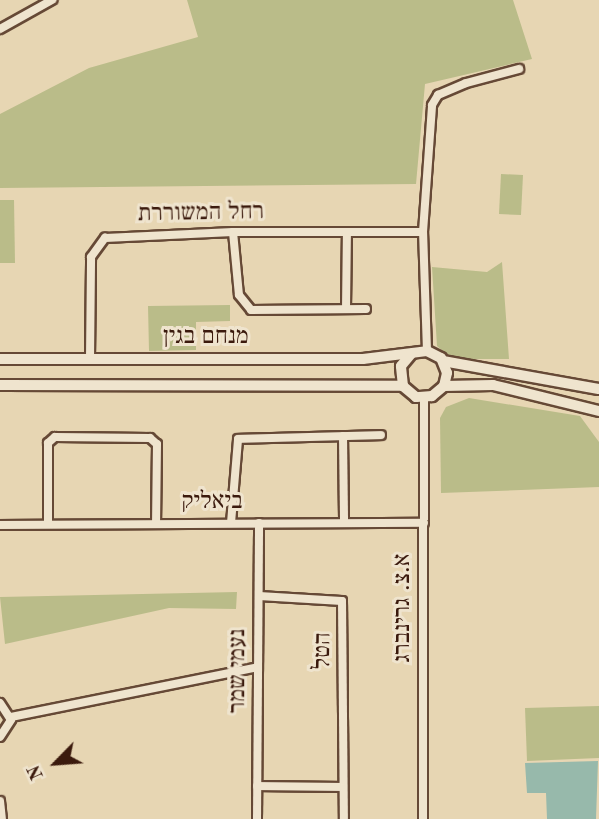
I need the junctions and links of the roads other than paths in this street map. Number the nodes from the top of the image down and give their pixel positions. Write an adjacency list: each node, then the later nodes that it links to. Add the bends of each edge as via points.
1 (52, 0): 2 (street)
2 (0, 29)
3 (519, 69): 6 (street, via 466,83 438,95 432,105)
4 (233, 232): 5 (street, רחל המשוררת); 7 (street, via 242,304 251,310); 12 (street, רחל המשוררת, via 120,235 96,247)
5 (346, 232): 6 (street, רחל המשוררת); 7 (street)
6 (423, 232): 9 (street)
7 (346, 309): 8 (street)
8 (366, 309)
9 (428, 351): 10 (main road); 13 (main road)
10 (411, 354): 12 (main road, מנחם בגין, via 363,359); 16 (main road, via 401,366)
11 (0, 359): 12 (main road, מנחם בגין)
12 (90, 359)
13 (443, 361): 15 (main road); 17 (main road)
14 (0, 385): 16 (main road, מנחם בגין)
15 (444, 386): 18 (main road); 19 (main road, via 492,385)
16 (403, 387): 18 (main road)
17 (599, 389)
18 (424, 398): 27 (street, א.צ. גרינברג)
19 (599, 411)
20 (381, 435): 21 (street)
21 (343, 436): 24 (street, via 239,439); 26 (street)
22 (48, 522): 23 (street, ביאליק); 23 (street, via 48,443 55,437 150,438 156,444); 28 (street, ביאליק)
23 (156, 522): 24 (street, ביאליק)
24 (231, 523): 25 (street, ביאליק)
25 (259, 523): 26 (street, ביאליק); 29 (street, נעמי שמר)
26 (344, 523): 27 (street, ביאליק)
27 (424, 523): 40 (street, א.צ. גרינברג)
28 (0, 525)
29 (259, 596): 30 (street, נעמי שמר); 35 (street, הטל, via 342,601)
30 (258, 667): 32 (street); 34 (street, נעמי שמר)
31 (0, 703): 32 (street)
32 (11, 717): 33 (street)
33 (0, 737)
34 (257, 786): 35 (street); 38 (street, נעמי שמר)
35 (341, 787): 39 (street, הטל)
36 (0, 802): 37 (street)
37 (2, 819)
38 (257, 819)
39 (344, 819)
40 (423, 819)

